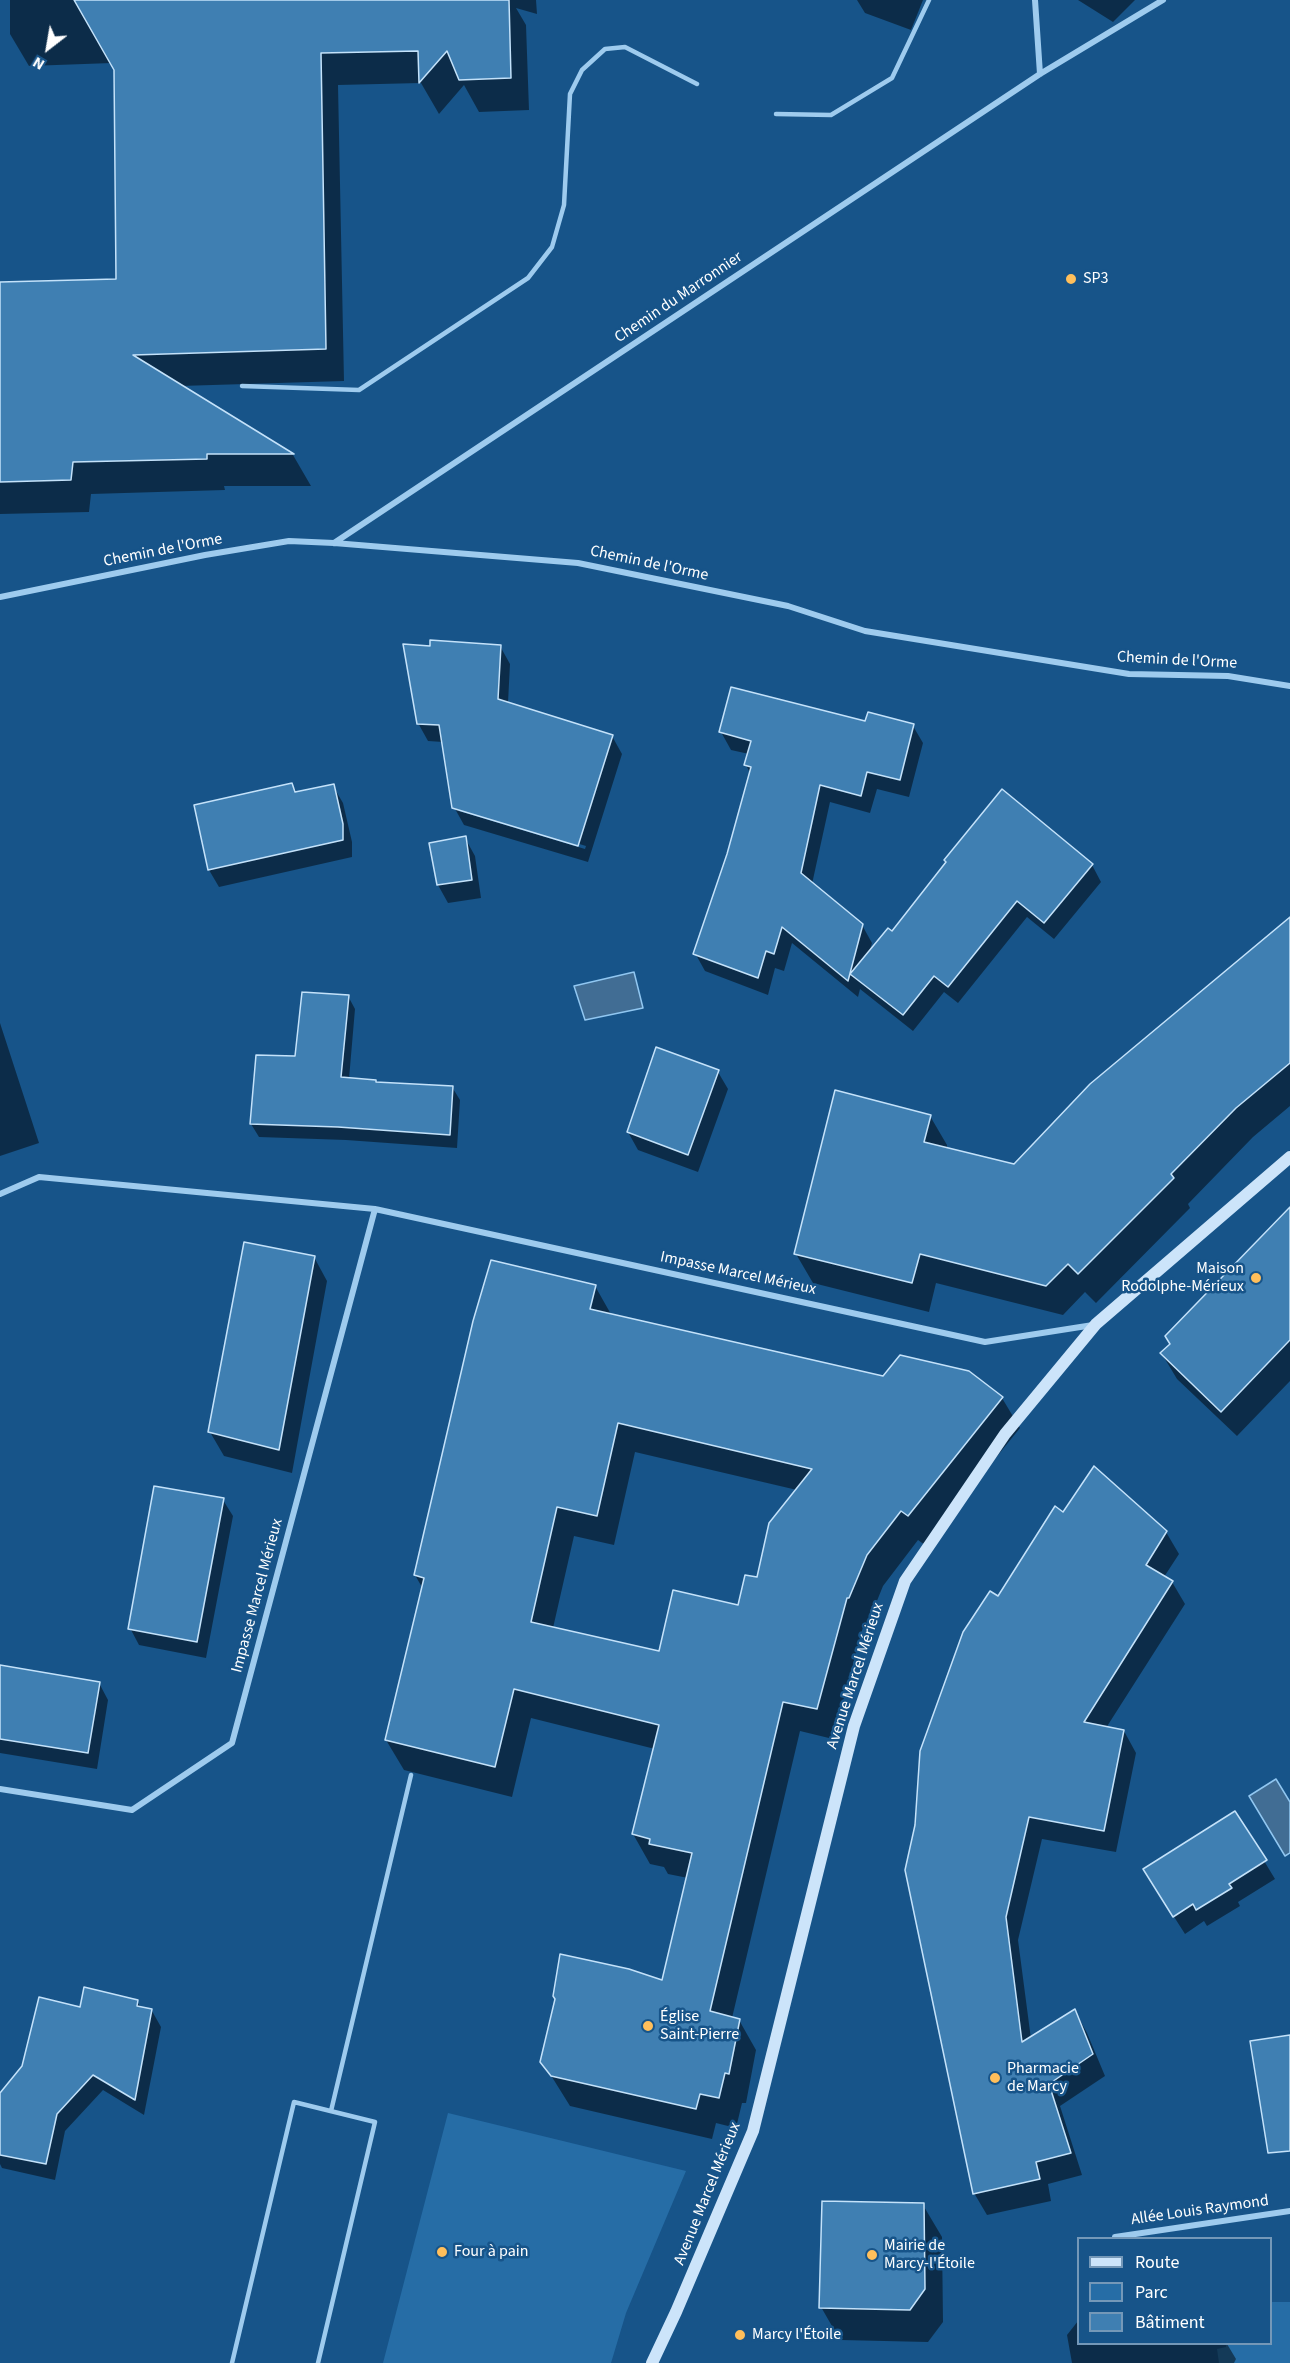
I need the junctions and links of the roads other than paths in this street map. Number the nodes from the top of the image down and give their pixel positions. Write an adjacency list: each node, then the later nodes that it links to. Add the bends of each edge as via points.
1 (929, 0): 6 (lane, via 891,78 831,115)
2 (1035, 0): 4 (street)
3 (1163, 0): 4 (street, Chemin du Marronnier)
4 (1040, 74): 8 (street, Chemin du Marronnier)
5 (697, 84): 7 (lane, via 625,47 605,49 582,70 570,94 564,205 552,248 528,278 359,390)
6 (776, 114)
7 (242, 386)
8 (334, 543): 9 (street, Chemin de l'Orme, via 289,541); 10 (street, Chemin de l'Orme, via 578,563 788,606 865,631 1129,674 1228,676)
9 (0, 597)
10 (1290, 686)
11 (1290, 1157): 14 (main road, Avenue Marcel Mérieux)
12 (0, 1194): 13 (street, Impasse Marcel Mérieux, via 39,1177)
13 (375, 1209): 14 (street, Impasse Marcel Mérieux, via 985,1342); 16 (street, Impasse Marcel Mérieux, via 232,1743 132,1810)
14 (1096, 1324): 22 (main road, Avenue Marcel Mérieux, via 1005,1434 905,1581 854,1726 753,2131)
15 (411, 1775): 17 (lane)
16 (0, 1789)
17 (331, 2111): 20 (lane, via 294,2102); 21 (lane, via 375,2122)
18 (1290, 2211): 19 (street, Allée Louis Raymond)
19 (1114, 2237)
20 (232, 2363)
21 (318, 2363)
22 (652, 2363)

